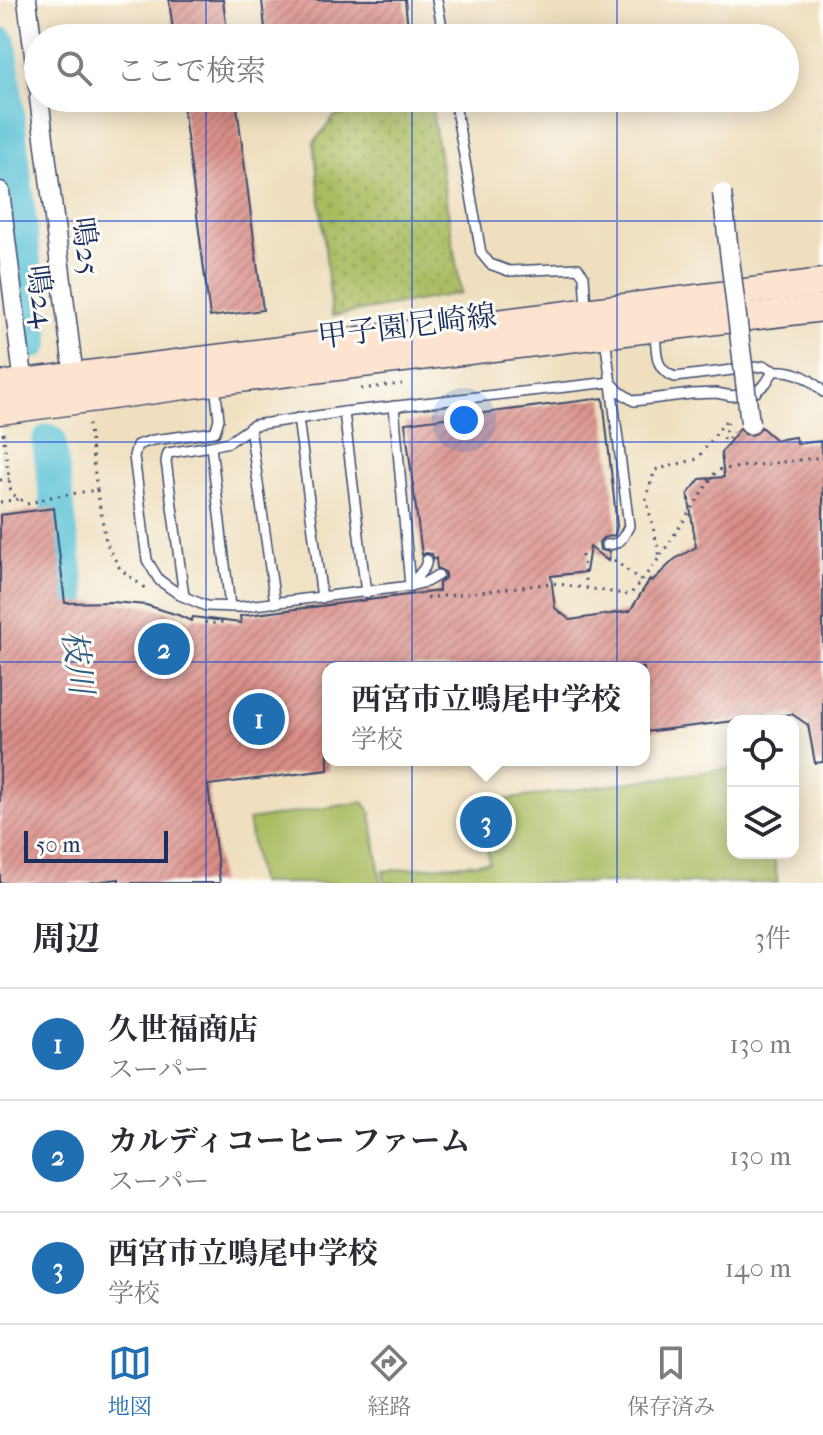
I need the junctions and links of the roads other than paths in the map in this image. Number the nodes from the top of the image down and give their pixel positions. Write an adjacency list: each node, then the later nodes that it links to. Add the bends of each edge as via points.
1 (27, 0): 3 (street)
2 (437, 0): 4 (lane)
3 (30, 24)
4 (441, 24)
5 (41, 112): 19 (street, 鳴25)
6 (456, 112): 11 (lane, via 481,253 490,264 509,271 578,268 584,276)
7 (0, 191): 17 (street, 鳴24)
8 (722, 193): 24 (street, bridge)
9 (823, 282): 11 (main road, 甲子園尼崎線)
10 (823, 308): 12 (main road, 甲子園尼崎線)
11 (586, 313): 19 (main road, 甲子園尼崎線)
12 (655, 328): 13 (main road, 甲子園尼崎線); 14 (lane, via 658,364 664,373 675,377 765,366)
13 (604, 334): 15 (main road, 甲子園尼崎線); 16 (lane)
14 (773, 372): 16 (lane, via 756,392 732,396 691,394 634,401); 18 (lane, via 801,375)
15 (215, 382): 19 (main road, 甲子園尼崎線); 32 (lane, via 215,432 153,440 137,445 134,456 147,560 159,580)
16 (611, 382): 20 (lane); 27 (lane, via 629,526 622,540)
17 (17, 392): 19 (main road, 甲子園尼崎線); 23 (main road, 甲子園尼崎線)
18 (823, 392)
19 (80, 399)
20 (394, 406): 21 (lane); 30 (lane)
21 (344, 412): 22 (lane); 31 (lane)
22 (298, 418): 25 (lane); 33 (lane)
23 (1, 420)
24 (743, 424)
25 (250, 427): 26 (lane, via 229,442); 34 (lane)
26 (211, 446): 32 (lane, via 168,453 166,461); 35 (lane)
27 (606, 545)
28 (427, 560): 30 (lane)
29 (438, 575): 30 (lane)
30 (410, 586): 31 (lane)
31 (366, 593): 33 (lane)
32 (184, 596): 35 (lane, via 206,606)
33 (322, 598): 34 (lane)
34 (275, 603): 35 (lane)
35 (230, 607)

